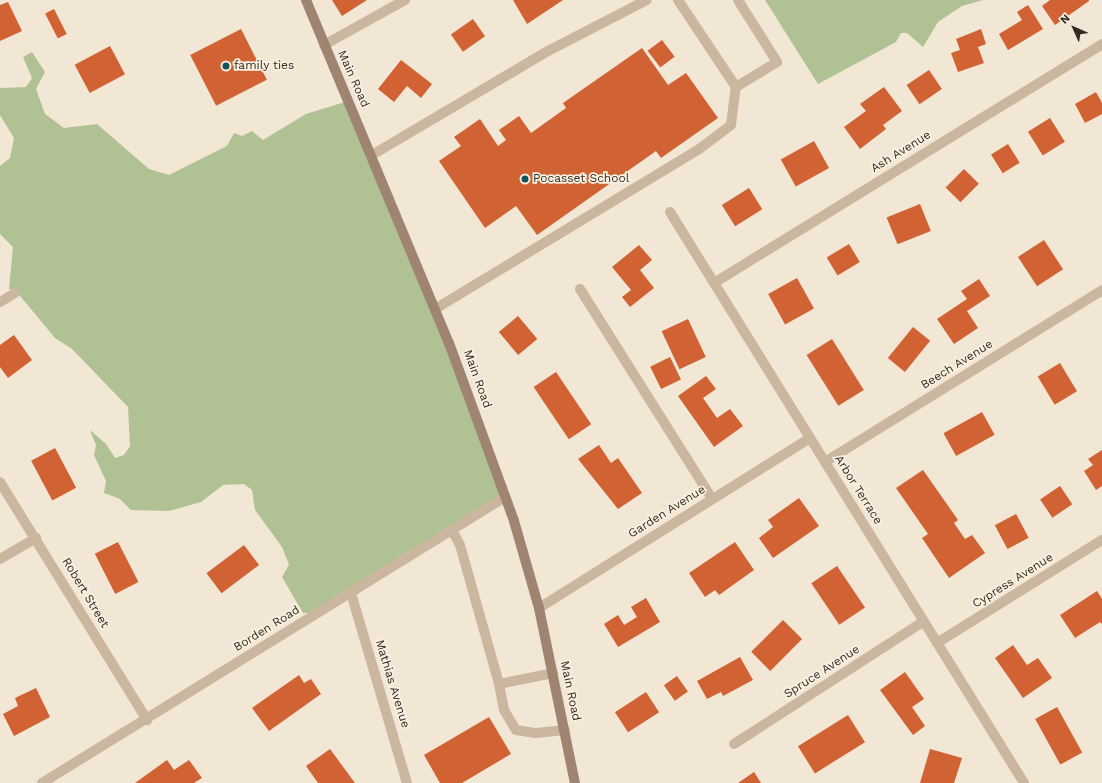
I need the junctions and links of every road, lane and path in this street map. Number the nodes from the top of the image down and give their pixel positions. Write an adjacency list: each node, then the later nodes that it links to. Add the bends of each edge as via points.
1 (306, 0): 7 (main road, Main Road)
2 (404, 0): 7 (street)
3 (647, 0): 9 (street, via 548,52)
4 (678, 0): 8 (street)
5 (738, 0): 8 (street, via 777,62)
6 (1102, 44): 11 (street, Ash Avenue)
7 (324, 45): 9 (main road, Main Road)
8 (736, 87): 16 (street, via 731,125 698,150)
9 (372, 155): 16 (main road, Main Road)
10 (670, 212): 11 (street, Arbor Terrace)
11 (714, 283): 17 (street, Arbor Terrace)
12 (580, 289): 21 (street)
13 (1102, 290): 18 (street, Beech Avenue)
14 (15, 293): 15 (street)
15 (0, 302)
16 (435, 309): 20 (main road, Main Road)
17 (810, 438): 18 (street, Arbor Terrace); 21 (street, Garden Avenue)
18 (825, 462): 28 (street, Arbor Terrace)
19 (0, 482): 23 (street, Robert Street)
20 (505, 497): 22 (street, Borden Road); 27 (main road, Main Road)
21 (712, 499): 27 (street, Garden Avenue)
22 (452, 530): 26 (street, Borden Road); 31 (street, via 460,545)
23 (36, 538): 25 (street); 32 (street, Robert Street)
24 (1102, 540): 29 (street, Cypress Avenue)
25 (0, 559)
26 (351, 593): 32 (street, Borden Road); 36 (street, Mathias Avenue)
27 (539, 608): 30 (main road, Main Road)
28 (924, 621): 29 (street, Arbor Terrace); 34 (street, Spruce Avenue)
29 (937, 643): 38 (street, Arbor Terrace)
30 (553, 674): 31 (street); 33 (main road, Main Road)
31 (499, 684): 33 (street, via 504,710 516,730 536,733)
32 (147, 720): 35 (street, Borden Road)
33 (565, 730): 37 (main road, Main Road)
34 (734, 744)
35 (42, 783)
36 (407, 783)
37 (575, 783)
38 (1024, 783)

